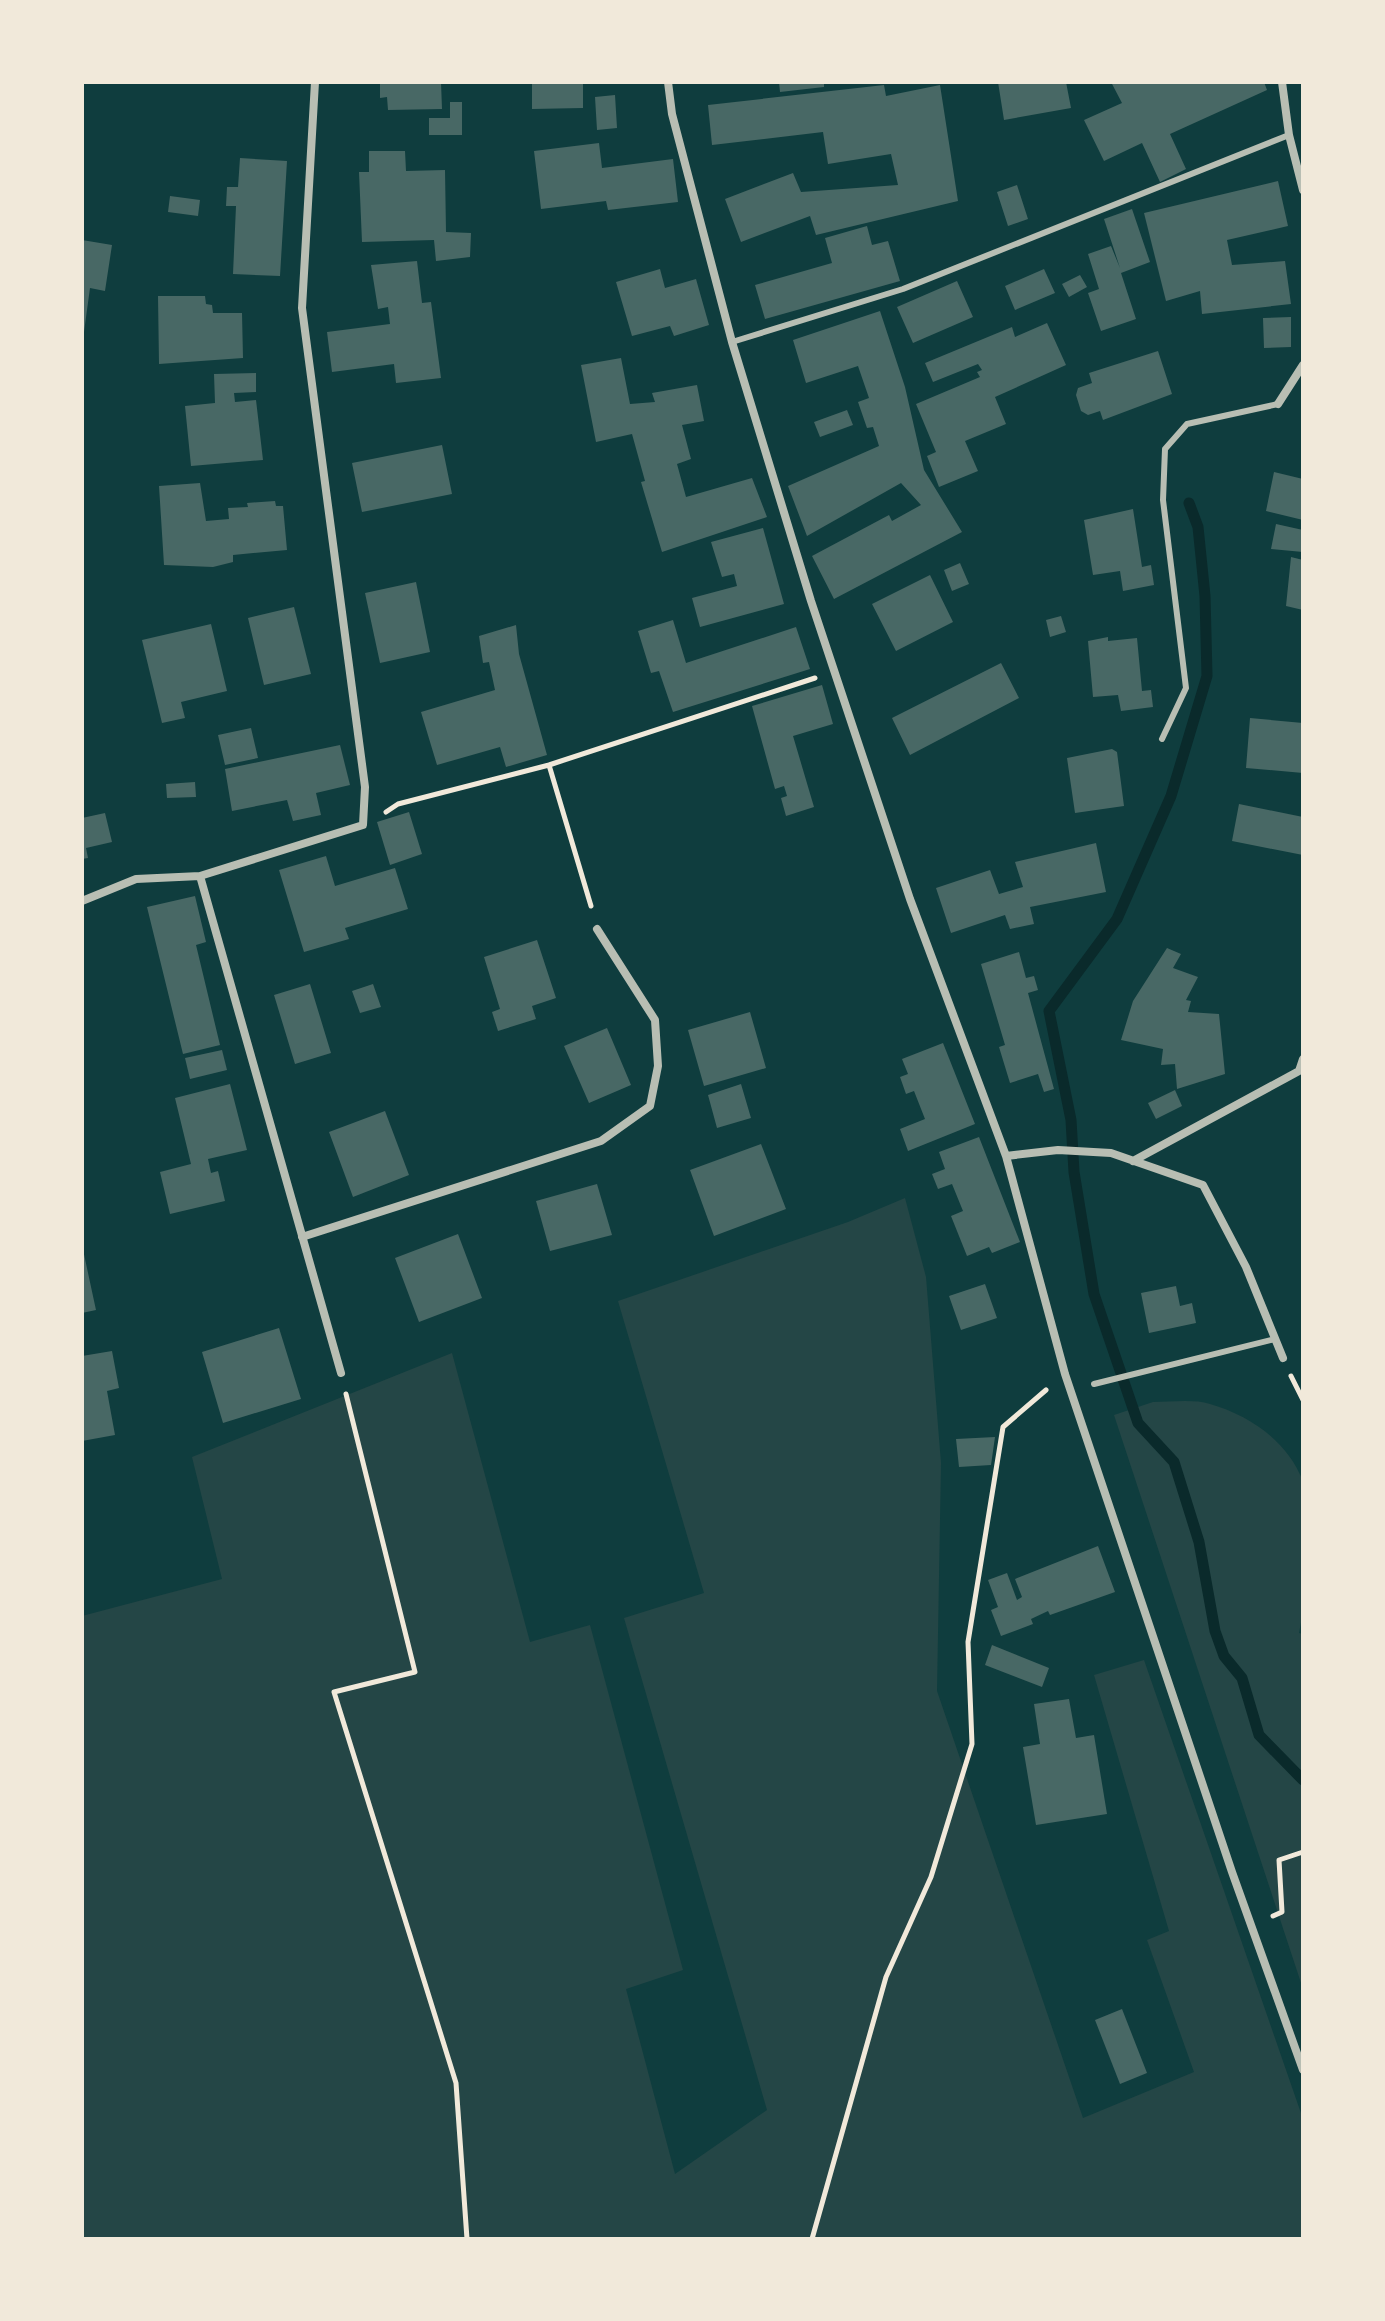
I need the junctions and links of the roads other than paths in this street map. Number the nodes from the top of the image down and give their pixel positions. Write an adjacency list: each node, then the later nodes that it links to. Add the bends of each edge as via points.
1 (315, 82): 10 (street, via 302,308 365,787 363,825)
2 (668, 82): 6 (street)
3 (1282, 82): 4 (street)
4 (1289, 135): 5 (street); 6 (lane, via 903,289)
5 (1303, 190)
6 (732, 342): 14 (street, via 910,899)
7 (1303, 365): 8 (street)
8 (1278, 404): 9 (lane, via 1187,424 1165,449 1163,500 1186,688)
9 (1162, 739)
10 (200, 876): 11 (street, via 136,879); 16 (street)
11 (82, 901)
12 (597, 929): 16 (street, via 655,1020 658,1066 650,1106 601,1141)
13 (1303, 1059): 15 (street, via 1299,1071)
14 (1006, 1156): 15 (street, via 1058,1150 1111,1153); 21 (street, via 1065,1374)
15 (1133, 1161): 17 (street, via 1203,1185 1246,1267)
16 (302, 1237): 19 (street)
17 (1275, 1339): 18 (street); 20 (lane)
18 (1283, 1358)
19 (341, 1373)
20 (1094, 1384)
21 (1303, 2070)

